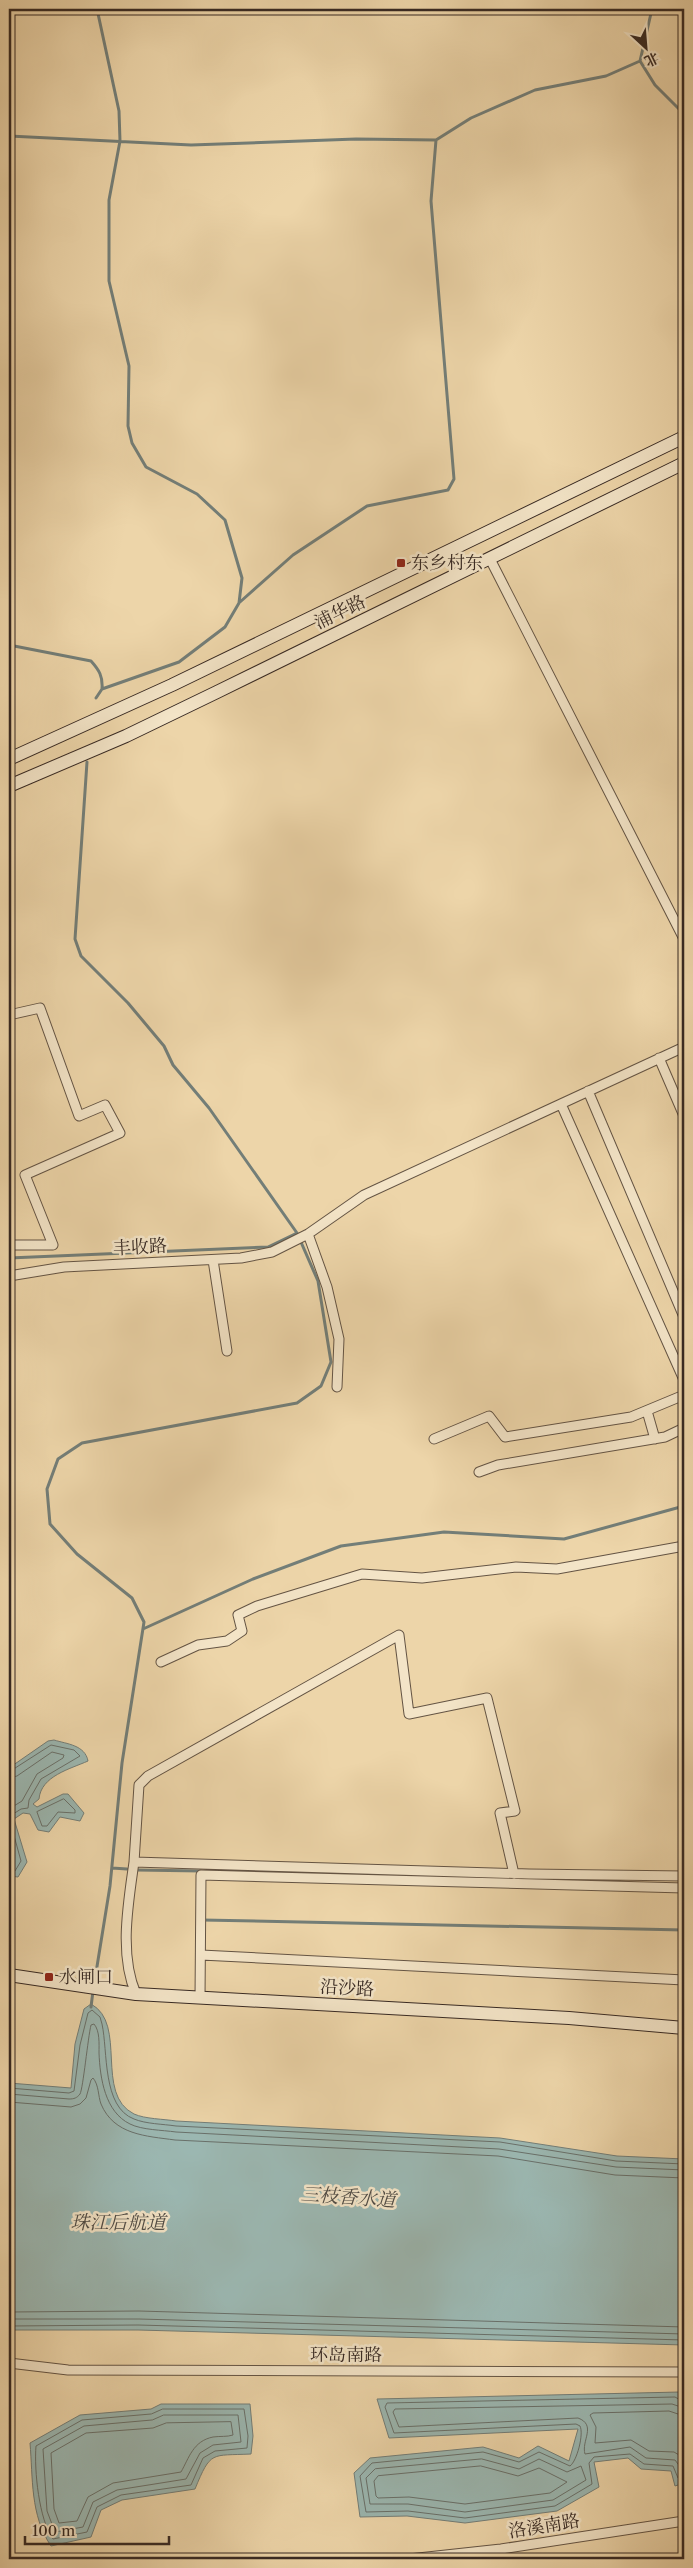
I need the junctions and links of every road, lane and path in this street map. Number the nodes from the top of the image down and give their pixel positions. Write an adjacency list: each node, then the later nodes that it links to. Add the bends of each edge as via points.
1 (684, 437): 4 (main road, 浦华路, via 84,726)
2 (684, 464): 3 (main road, 浦华路)
3 (490, 559): 5 (main road, 浦华路, via 82,756); 6 (street)
4 (9, 759)
5 (9, 786)
6 (684, 939)
7 (9, 1014): 14 (street, via 40,1008 79,1116 105,1105 120,1133 25,1174 52,1245)
8 (684, 1047): 9 (street, 丰收路)
9 (659, 1058): 10 (street, 丰收路); 12 (street)
10 (588, 1091): 11 (street, 丰收路); 17 (street)
11 (561, 1104): 13 (street, 丰收路, via 364,1195); 19 (street)
12 (684, 1116)
13 (308, 1234): 15 (street, 丰收路, via 272,1252); 20 (street, via 327,1287 339,1339)
14 (9, 1245)
15 (213, 1260): 16 (street, 丰收路, via 64,1267); 18 (street)
16 (9, 1276)
17 (684, 1316)
18 (227, 1351)
19 (684, 1380)
20 (337, 1387)
21 (684, 1395): 22 (street)
22 (647, 1411): 24 (street); 25 (street, via 631,1418 505,1438 489,1416)
23 (684, 1428): 24 (street)
24 (655, 1438): 26 (street, via 498,1465)
25 (434, 1439)
26 (479, 1472)
27 (684, 1546): 28 (street, via 557,1568 516,1566 422,1578 362,1574 257,1606 238,1615 242,1631 227,1641 198,1645)
28 (161, 1662)
29 (134, 1862): 30 (street); 30 (street, via 139,1785 148,1776 399,1635 408,1714 486,1698 515,1811 500,1813); 36 (street, via 128,1912 128,1974)
30 (514, 1874): 31 (street)
31 (684, 1876)
32 (684, 1888): 33 (street, via 201,1875)
33 (201, 1954): 35 (street); 37 (street)
34 (9, 1976): 36 (main road, 沿沙路)
35 (684, 1980)
36 (136, 1994): 37 (main road, 沿沙路)
37 (200, 1998): 38 (main road, 沿沙路, via 559,2017)
38 (684, 2028)
39 (9, 2364): 40 (street, 环岛南路, via 78,2370)
40 (684, 2372)
41 (684, 2521): 42 (street, 洛溪南路, via 501,2549)
42 (409, 2559)

